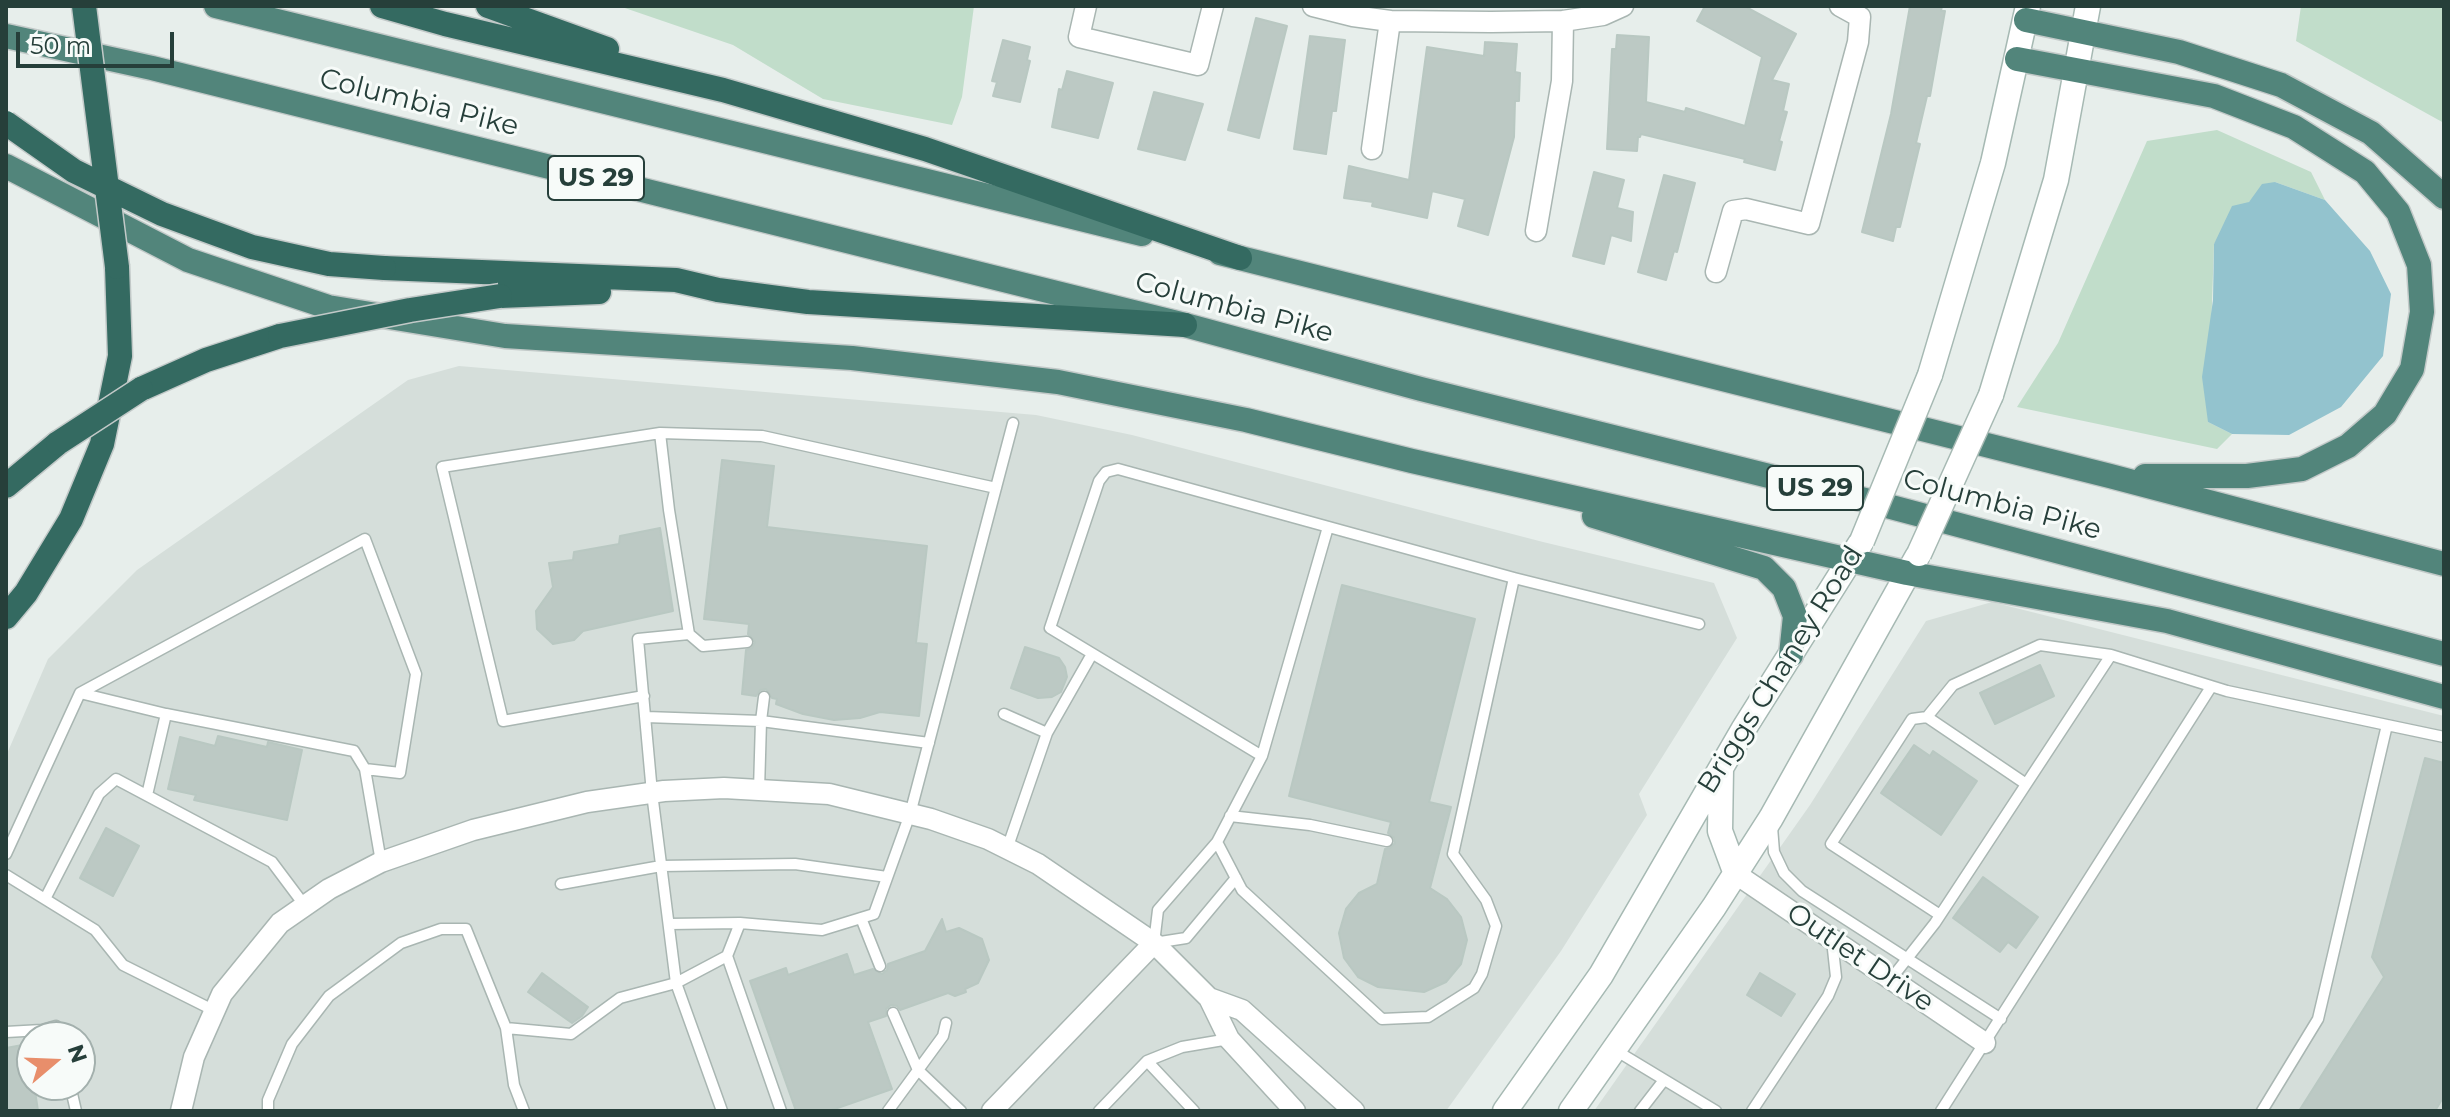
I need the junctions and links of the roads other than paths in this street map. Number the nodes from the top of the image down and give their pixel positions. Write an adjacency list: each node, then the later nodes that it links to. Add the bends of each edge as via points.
1 (84, 6): 39 (highway, bridge, via 117,267 120,356 102,444 71,519)
2 (216, 6): 24 (highway, Columbia Pike)
3 (382, 6): 18 (highway)
4 (488, 6): 18 (highway)
5 (1086, 6): 6 (street, via 1079,37 1198,65)
6 (1213, 6)
7 (1313, 6): 12 (street)
8 (1623, 6): 13 (street)
9 (1840, 6): 25 (street, via 1860,17 1858,42 1809,224 1746,209 1733,211)
10 (2088, 6): 14 (main road, Briggs Chaney Road)
11 (2027, 13): 14 (highway); 16 (main road, Briggs Chaney Road)
12 (1390, 21): 13 (street); 20 (street)
13 (1563, 21): 23 (street, via 1562,81)
14 (2084, 33): 17 (main road, Briggs Chaney Road); 22 (highway, via 2179,52 2281,85 2371,133)
15 (6, 36): 27 (highway, Columbia Pike / US 29)
16 (2017, 59): 17 (highway); 35 (main road, Briggs Chaney Road, bridge, via 1993,163 1930,375)
17 (2077, 71): 31 (highway, via 2214,96 2294,127 2365,172 2398,212 2419,265 2422,312 2412,369 2385,414 2348,446 2302,469 2247,476); 36 (main road, Briggs Chaney Road, bridge, via 2056,180 1991,395)
18 (723, 90): 24 (highway, via 925,149)
19 (6, 123): 26 (highway, bridge, via 74,171 162,214 252,247 329,264 676,280)
20 (1372, 149)
21 (6, 166): 30 (highway, via 188,260 328,307 505,336 852,358 1058,382)
22 (2444, 197)
23 (1536, 231)
24 (1240, 258): 31 (highway, Columbia Pike)
25 (1716, 272)
26 (718, 290): 27 (highway, via 808,302); 32 (highway, bridge, via 500,296 280,336 141,389 58,443)
27 (1185, 325): 44 (highway, Columbia Pike / US 29)
28 (1013, 423): 33 (lane)
29 (660, 433): 33 (lane, via 762,436); 41 (lane); 49 (lane, via 442,467 503,721)
30 (1412, 461): 35 (highway); 45 (highway, via 1764,568 1784,588 1795,616)
31 (2110, 476): 37 (highway, Columbia Pike)
32 (6, 486)
33 (996, 488): 60 (lane)
34 (1328, 527): 38 (lane); 43 (lane, via 1118,469 1106,472 1050,628); 61 (lane)
35 (1857, 550): 36 (highway); 45 (main road, Briggs Chaney Road)
36 (1913, 563): 51 (highway, via 2167,621); 70 (main road, Briggs Chaney Road)
37 (2444, 564)
38 (1514, 578): 40 (lane); 76 (lane)
39 (6, 617)
40 (1699, 624)
41 (689, 634): 42 (lane, via 703,646); 49 (lane, via 638,639)
42 (747, 642)
43 (1092, 654): 58 (lane); 61 (lane)
44 (2444, 654)
45 (1791, 655): 62 (main road, Briggs Chaney Road)
46 (2111, 655): 47 (lane); 55 (lane, via 2040,645 1953,685); 64 (lane)
47 (2211, 687): 57 (lane); 100 (lane)
48 (80, 693): 52 (lane); 63 (lane, via 365,539 416,674 400,773); 75 (lane)
49 (644, 696): 54 (lane)
50 (764, 697): 56 (lane)
51 (2444, 697)
52 (166, 714): 63 (lane, via 354,751); 67 (lane)
53 (1004, 714): 58 (lane)
54 (646, 717): 56 (lane); 66 (lane)
55 (1927, 717): 64 (lane); 86 (lane, via 1912,719 1831,844)
56 (761, 721): 60 (lane); 65 (lane)
57 (2387, 725): 59 (lane); 127 (lane, via 2318,1019)
58 (1047, 733): 73 (lane)
59 (2444, 737)
60 (929, 743): 68 (lane)
61 (1262, 756): 69 (lane)
62 (1721, 766): 79 (main road, via 1720,831); 121 (main road, Briggs Chaney Road, via 1601,975)
63 (365, 769): 77 (lane)
64 (2026, 784): 86 (lane)
65 (759, 790): 66 (street); 68 (street, via 829,794)
66 (652, 793): 77 (street, via 587,802 473,830); 78 (lane)
67 (147, 795): 84 (lane, via 116,779 99,794); 85 (lane, via 272,862)
68 (910, 814): 73 (street); 81 (lane)
69 (1230, 816): 71 (lane); 72 (lane)
70 (1771, 818): 79 (main road, Briggs Chaney Road); 93 (lane, via 1774,852 1784,873 1802,891)
71 (1387, 841)
72 (1217, 842): 82 (lane); 91 (lane, via 1158,910)
73 (1007, 849): 91 (street, via 1038,864)
74 (1440, 852): 76 (lane)
75 (6, 854)
76 (1453, 854): 82 (lane, via 1486,900 1496,926 1474,988 1428,1017 1382,1019 1242,890)
77 (381, 862): 85 (street)
78 (661, 866): 81 (lane, via 795,864); 83 (lane); 89 (lane)
79 (1736, 874): 90 (street, Outlet Drive); 105 (main road, Briggs Chaney Road)
80 (6, 875): 84 (lane)
81 (887, 877): 87 (lane, via 874,914)
82 (1236, 878): 91 (lane, via 1186,938)
83 (561, 884)
84 (45, 899): 98 (lane, via 95,930 123,965)
85 (305, 906): 98 (street, via 280,923 222,994)
86 (1940, 915): 93 (lane)
87 (861, 918): 88 (lane, via 822,930); 94 (lane)
88 (740, 923): 89 (lane); 92 (lane)
89 (669, 924): 96 (lane)
90 (1832, 938): 95 (street, Outlet Drive); 125 (lane, via 1836,977 1828,996)
91 (1154, 943): 97 (street); 116 (street)
92 (727, 956): 96 (lane); 113 (lane)
93 (1906, 959): 95 (lane); 100 (lane)
94 (880, 966)
95 (1891, 979): 104 (street, Outlet Drive)
96 (676, 983): 102 (lane, via 620,998 571,1034); 112 (lane)
97 (1209, 998): 103 (street); 120 (street, via 1242,1010)
98 (215, 1011): 109 (street, via 194,1057)
99 (893, 1013): 107 (lane)
100 (2001, 1019): 104 (lane)
101 (946, 1023): 107 (lane, via 943,1036)
102 (506, 1028): 110 (lane, via 466,929 441,929 414,938 329,996 292,1044); 111 (lane, via 514,1085)
103 (1229, 1039): 106 (lane, via 1182,1047); 119 (street)
104 (1985, 1043): 126 (lane)
105 (1615, 1049): 108 (lane); 122 (main road, Briggs Chaney Road)
106 (1147, 1061): 117 (lane); 118 (lane)
107 (918, 1070): 114 (lane); 115 (lane)
108 (1664, 1080): 123 (lane); 124 (lane)
109 (181, 1111)
110 (268, 1111)
111 (524, 1111)
112 (722, 1111)
113 (781, 1111)
114 (888, 1111)
115 (961, 1111)
116 (992, 1111)
117 (1099, 1111)
118 (1194, 1111)
119 (1295, 1111)
120 (1354, 1111)
121 (1505, 1111)
122 (1571, 1111)
123 (1640, 1111)
124 (1716, 1111)
125 (1752, 1111)
126 (1941, 1111)
127 (2262, 1111)

